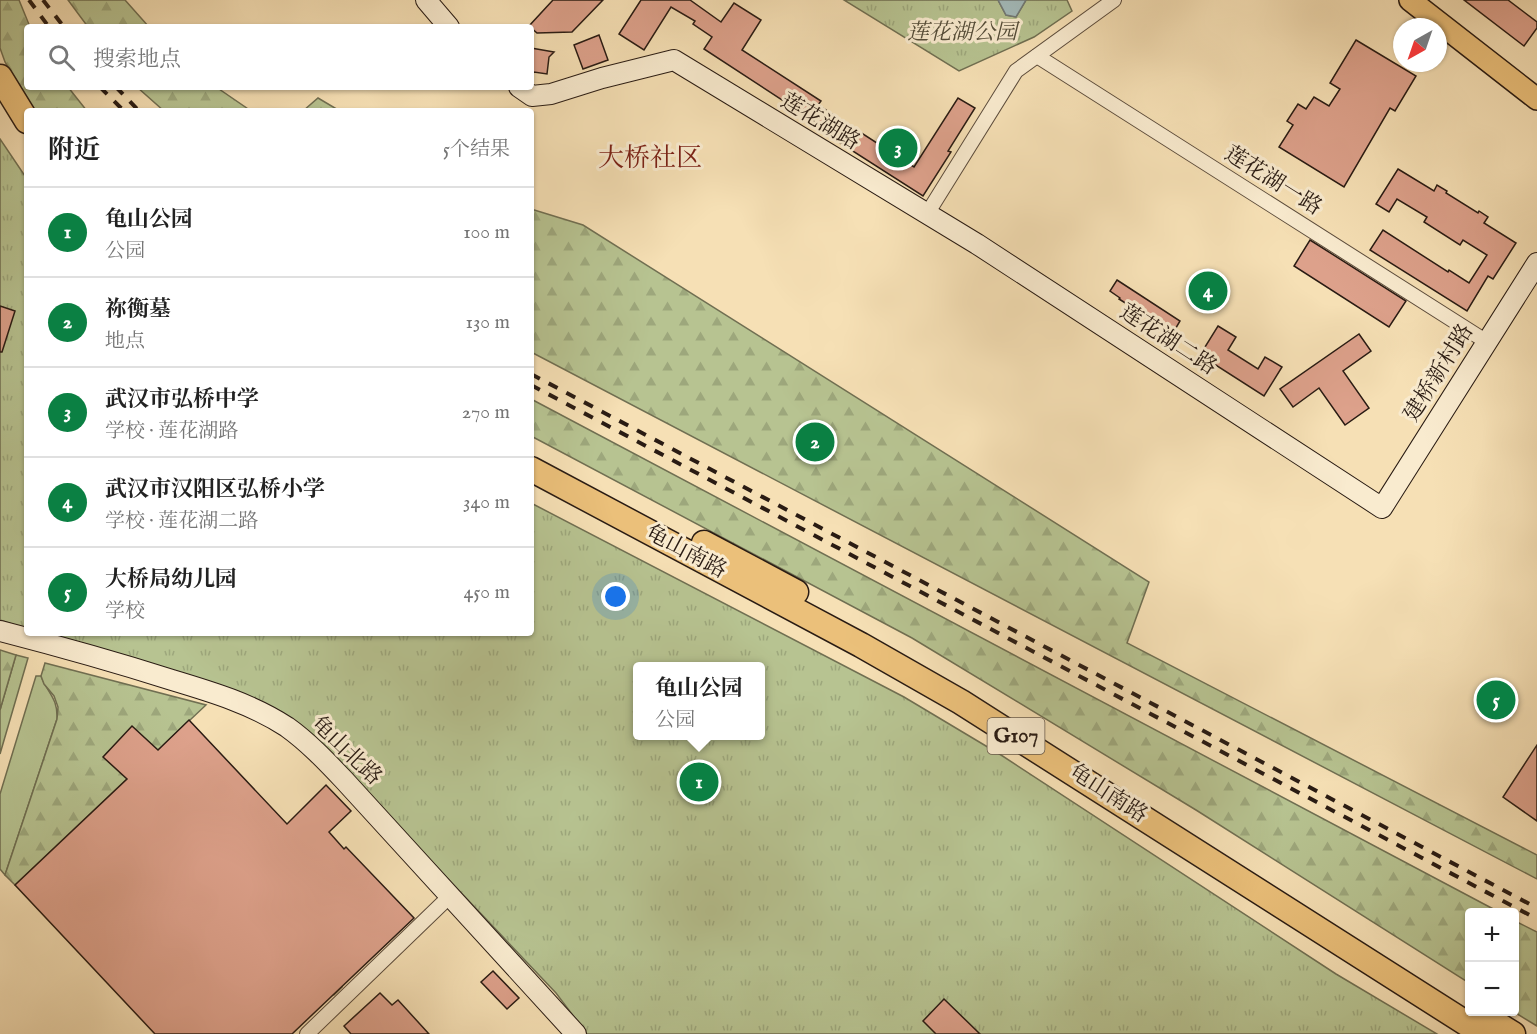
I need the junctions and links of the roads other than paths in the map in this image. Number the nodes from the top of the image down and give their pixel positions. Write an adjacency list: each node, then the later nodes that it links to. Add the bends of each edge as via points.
1 (426, 0): 5 (street)
2 (1114, 0): 6 (street)
3 (1410, 0): 11 (main road)
4 (1432, 0): 8 (main road)
5 (446, 24)
6 (1037, 56): 14 (street, via 1016,71); 16 (street, 莲花湖一路)
7 (0, 77): 12 (highway)
8 (1537, 82)
9 (523, 90): 14 (street, 莲花湖路, via 532,96 551,94 674,60)
10 (0, 99): 13 (highway)
11 (1537, 99)
12 (24, 116)
13 (24, 132)
14 (927, 214): 19 (street, 莲花湖二路)
15 (1537, 263): 16 (street, 建桥新村路)
16 (1487, 342): 19 (street, 建桥新村路)
17 (534, 457): 22 (highway, 龟山南路 / G107, via 747,565 950,677)
18 (534, 471): 26 (highway, 龟山南路 / G107, via 961,702)
19 (1382, 508)
20 (0, 631): 21 (street, 龟山北路, via 224,696 271,717 337,772)
21 (450, 895): 24 (street); 25 (street, 龟山北路)
22 (1465, 1003)
23 (1486, 1016): 27 (highway)
24 (308, 1034)
25 (576, 1034)
26 (1483, 1034)
27 (1513, 1034)

